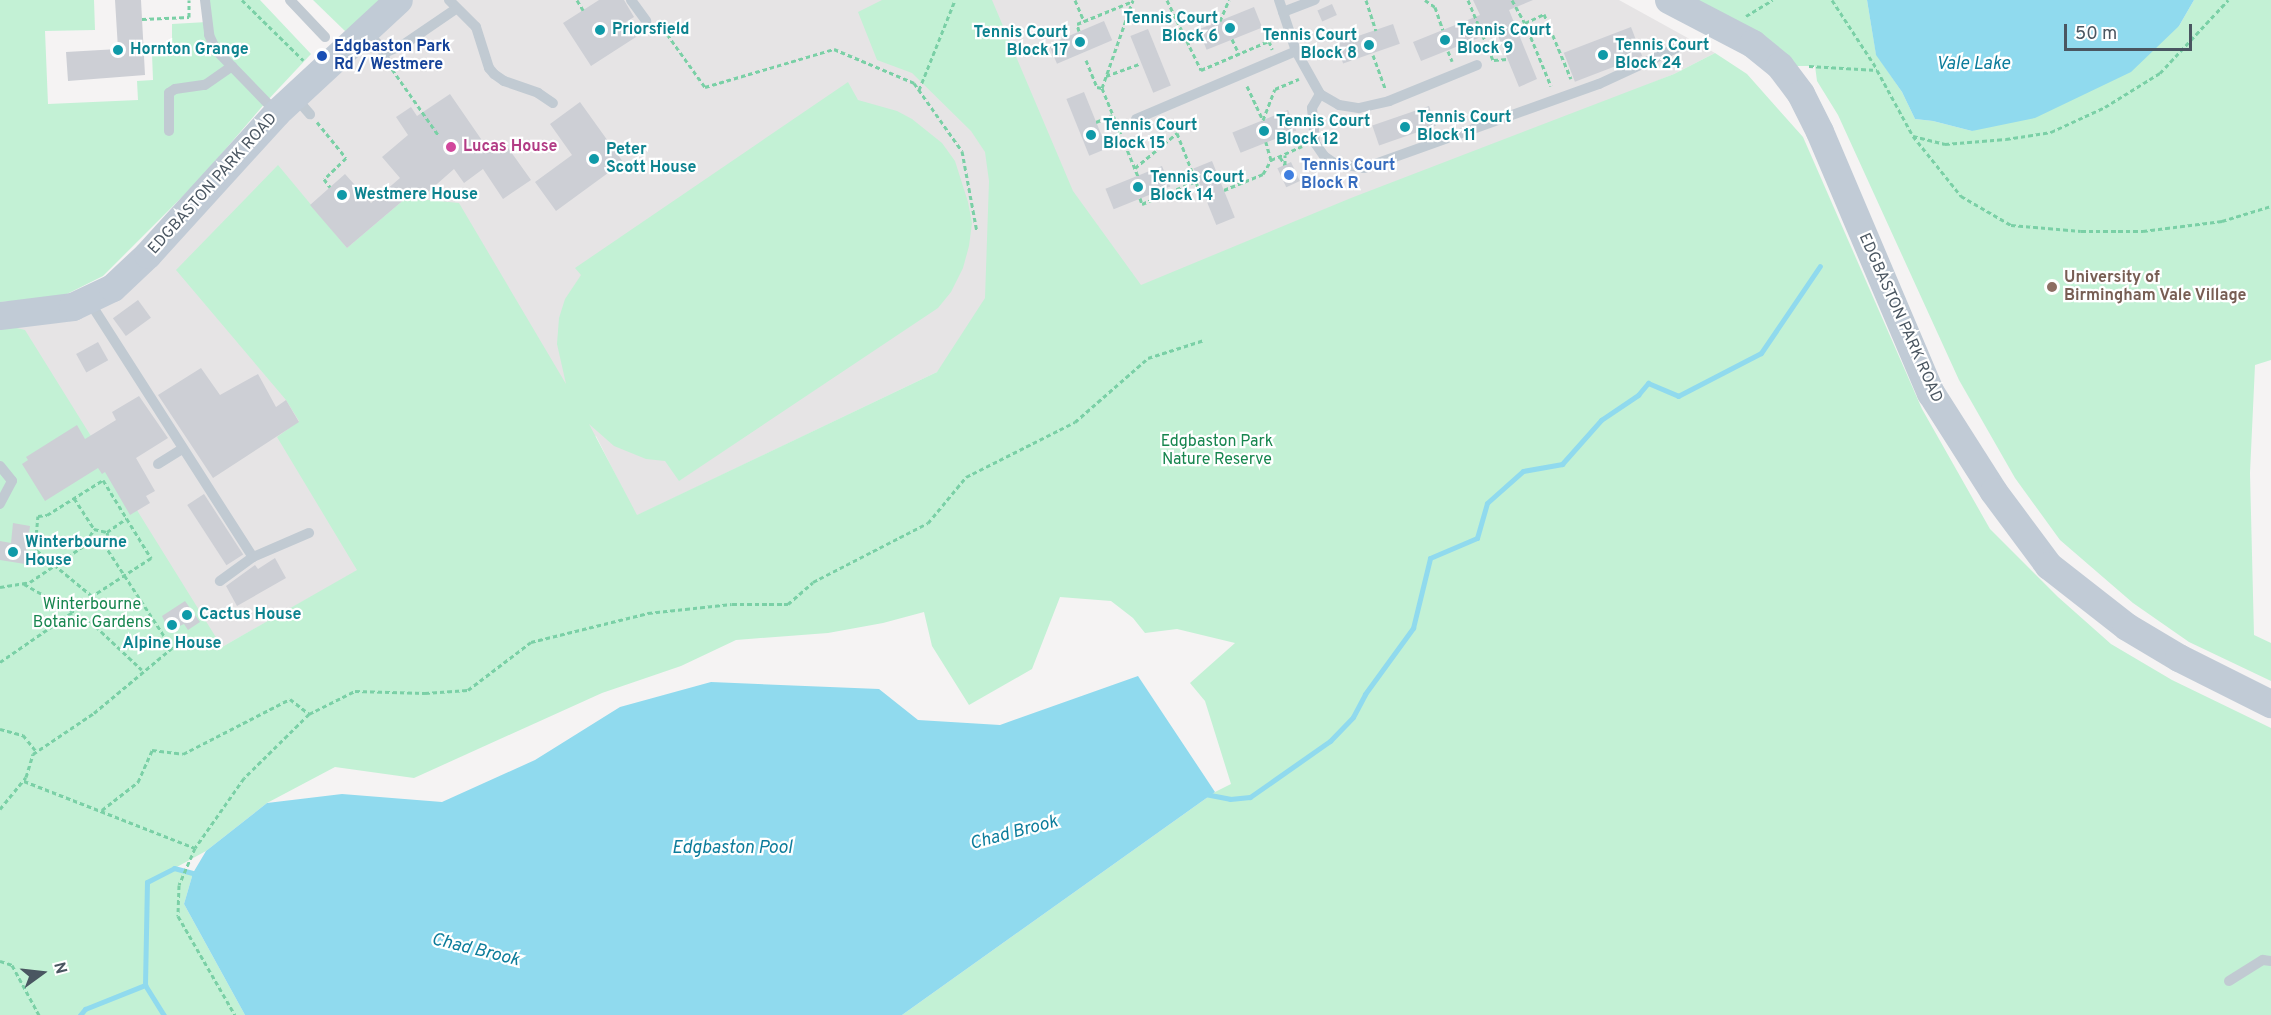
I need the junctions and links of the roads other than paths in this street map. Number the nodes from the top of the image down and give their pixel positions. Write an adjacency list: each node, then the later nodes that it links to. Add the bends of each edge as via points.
1 (206, 0): 16 (lane, via 209,35 216,50)
2 (290, 0): 11 (lane)
3 (399, 0): 13 (street, EDGBASTON PARK ROAD)
4 (631, 0): 10 (lane)
5 (1279, 0): 9 (lane)
6 (1315, 0): 9 (lane)
7 (1669, 0): 31 (street, EDGBASTON PARK ROAD, via 1753,44 1780,66 1801,94 1931,393 1994,492 2049,566 2127,627)
8 (453, 4): 13 (lane, via 404,45); 18 (lane, via 476,27 494,74)
9 (1283, 12): 14 (lane)
10 (646, 21)
11 (326, 37)
12 (1683, 45): 17 (lane, via 1576,92 1364,168 1334,164 1314,141 1312,108)
13 (378, 48): 19 (street, EDGBASTON PARK ROAD, via 320,76)
14 (1296, 51): 17 (lane); 20 (lane)
15 (1478, 65): 17 (lane, via 1389,101 1359,108 1339,105)
16 (232, 66): 19 (lane); 21 (lane, via 205,85 169,93)
17 (1320, 94)
18 (553, 103)
19 (294, 108): 22 (street, EDGBASTON PARK ROAD, via 113,288)
20 (1136, 119)
21 (169, 131)
22 (88, 300): 23 (street, EDGBASTON PARK ROAD, via 64,309); 24 (lane)
23 (0, 316)
24 (182, 449): 25 (lane); 29 (lane)
25 (158, 464)
26 (0, 466): 27 (lane, via 12,481)
27 (0, 504)
28 (309, 533): 29 (lane)
29 (254, 557): 30 (lane)
30 (220, 580)
31 (2271, 704)
32 (2271, 961): 33 (lane, via 2263,960)
33 (2229, 981)

